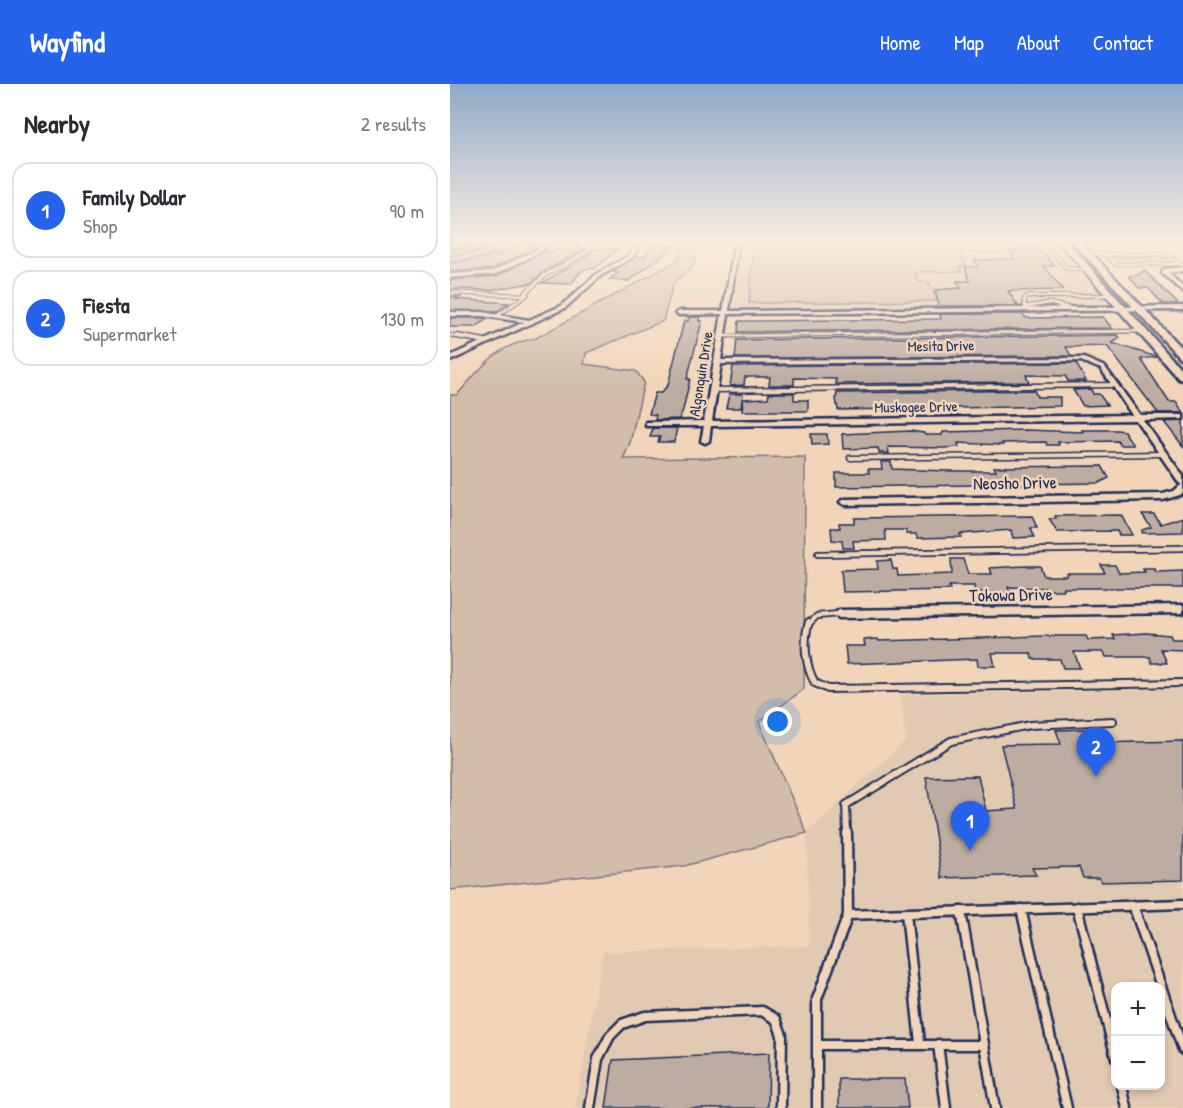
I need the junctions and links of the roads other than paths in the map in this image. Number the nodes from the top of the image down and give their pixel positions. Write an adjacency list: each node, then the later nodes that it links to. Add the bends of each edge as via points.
1 (529, 290): 7 (lane)
2 (582, 290): 17 (street, via 563,307)
3 (728, 290): 13 (street, Algonquin Drive)
4 (1106, 290): 8 (main road)
5 (1122, 290): 12 (main road)
6 (450, 293): 7 (lane)
7 (525, 293): 16 (lane, via 522,300)
8 (1111, 295): 9 (lane, via 1026,297); 10 (main road)
9 (1026, 308): 10 (street); 13 (street)
10 (1123, 308): 12 (street); 18 (main road)
11 (1183, 308): 12 (street)
12 (1139, 309): 22 (main road)
13 (724, 312): 14 (street); 20 (street, Algonquin Drive)
14 (678, 313)
15 (450, 314): 16 (street)
16 (497, 316): 17 (street)
17 (529, 321): 21 (street)
18 (1143, 331): 20 (lane); 25 (main road)
19 (450, 335): 21 (lane)
20 (721, 336): 24 (street, Algonquin Drive)
21 (484, 341): 23 (street)
22 (1183, 356)
23 (450, 359)
24 (717, 362): 26 (street, Mesita Drive, via 1070,358 1093,362 1103,368); 27 (street, Algonquin Drive)
25 (1183, 377)
26 (1115, 385): 27 (lane); 28 (street, Mesita Drive)
27 (712, 390): 30 (street, Algonquin Drive)
28 (1138, 417): 29 (street, Muskogee Drive); 30 (street, Muskogee Drive); 33 (street)
29 (1183, 417)
30 (706, 423): 31 (street, Muskogee Drive); 32 (street, Algonquin Drive)
31 (650, 424)
32 (705, 441)
33 (1165, 454): 34 (lane); 35 (street)
34 (850, 458)
35 (1183, 482)
36 (1183, 487): 37 (street, Neosho Drive, via 1163,497)
37 (845, 502)
38 (1183, 548): 39 (lane)
39 (818, 554)
40 (1183, 609): 41 (street, Tokowa Drive)
41 (839, 614): 42 (lane, via 813,617 808,624 808,670 821,688)
42 (1183, 683)
43 (1113, 721): 50 (lane, via 1030,725 951,741 846,805)
44 (1183, 903): 45 (lane)
45 (1133, 905): 46 (lane); 56 (lane)
46 (1077, 907): 47 (lane); 51 (lane)
47 (1022, 909): 48 (lane); 63 (lane)
48 (962, 911): 49 (lane); 55 (lane)
49 (906, 913): 50 (lane); 52 (lane)
50 (848, 915): 54 (lane, via 817,999)
51 (1111, 1039)
52 (920, 1043): 53 (lane); 54 (lane)
53 (938, 1044): 55 (lane); 61 (lane)
54 (817, 1045): 60 (lane)
55 (984, 1045): 62 (lane)
56 (1183, 1050)
57 (1123, 1090): 64 (lane)
58 (590, 1108): 59 (lane, via 598,1059 610,1036 622,1024 645,1016 762,1011 776,1019 782,1035)
59 (781, 1108)
60 (817, 1108)
61 (946, 1108)
62 (995, 1108)
63 (1067, 1108)
64 (1127, 1108)

